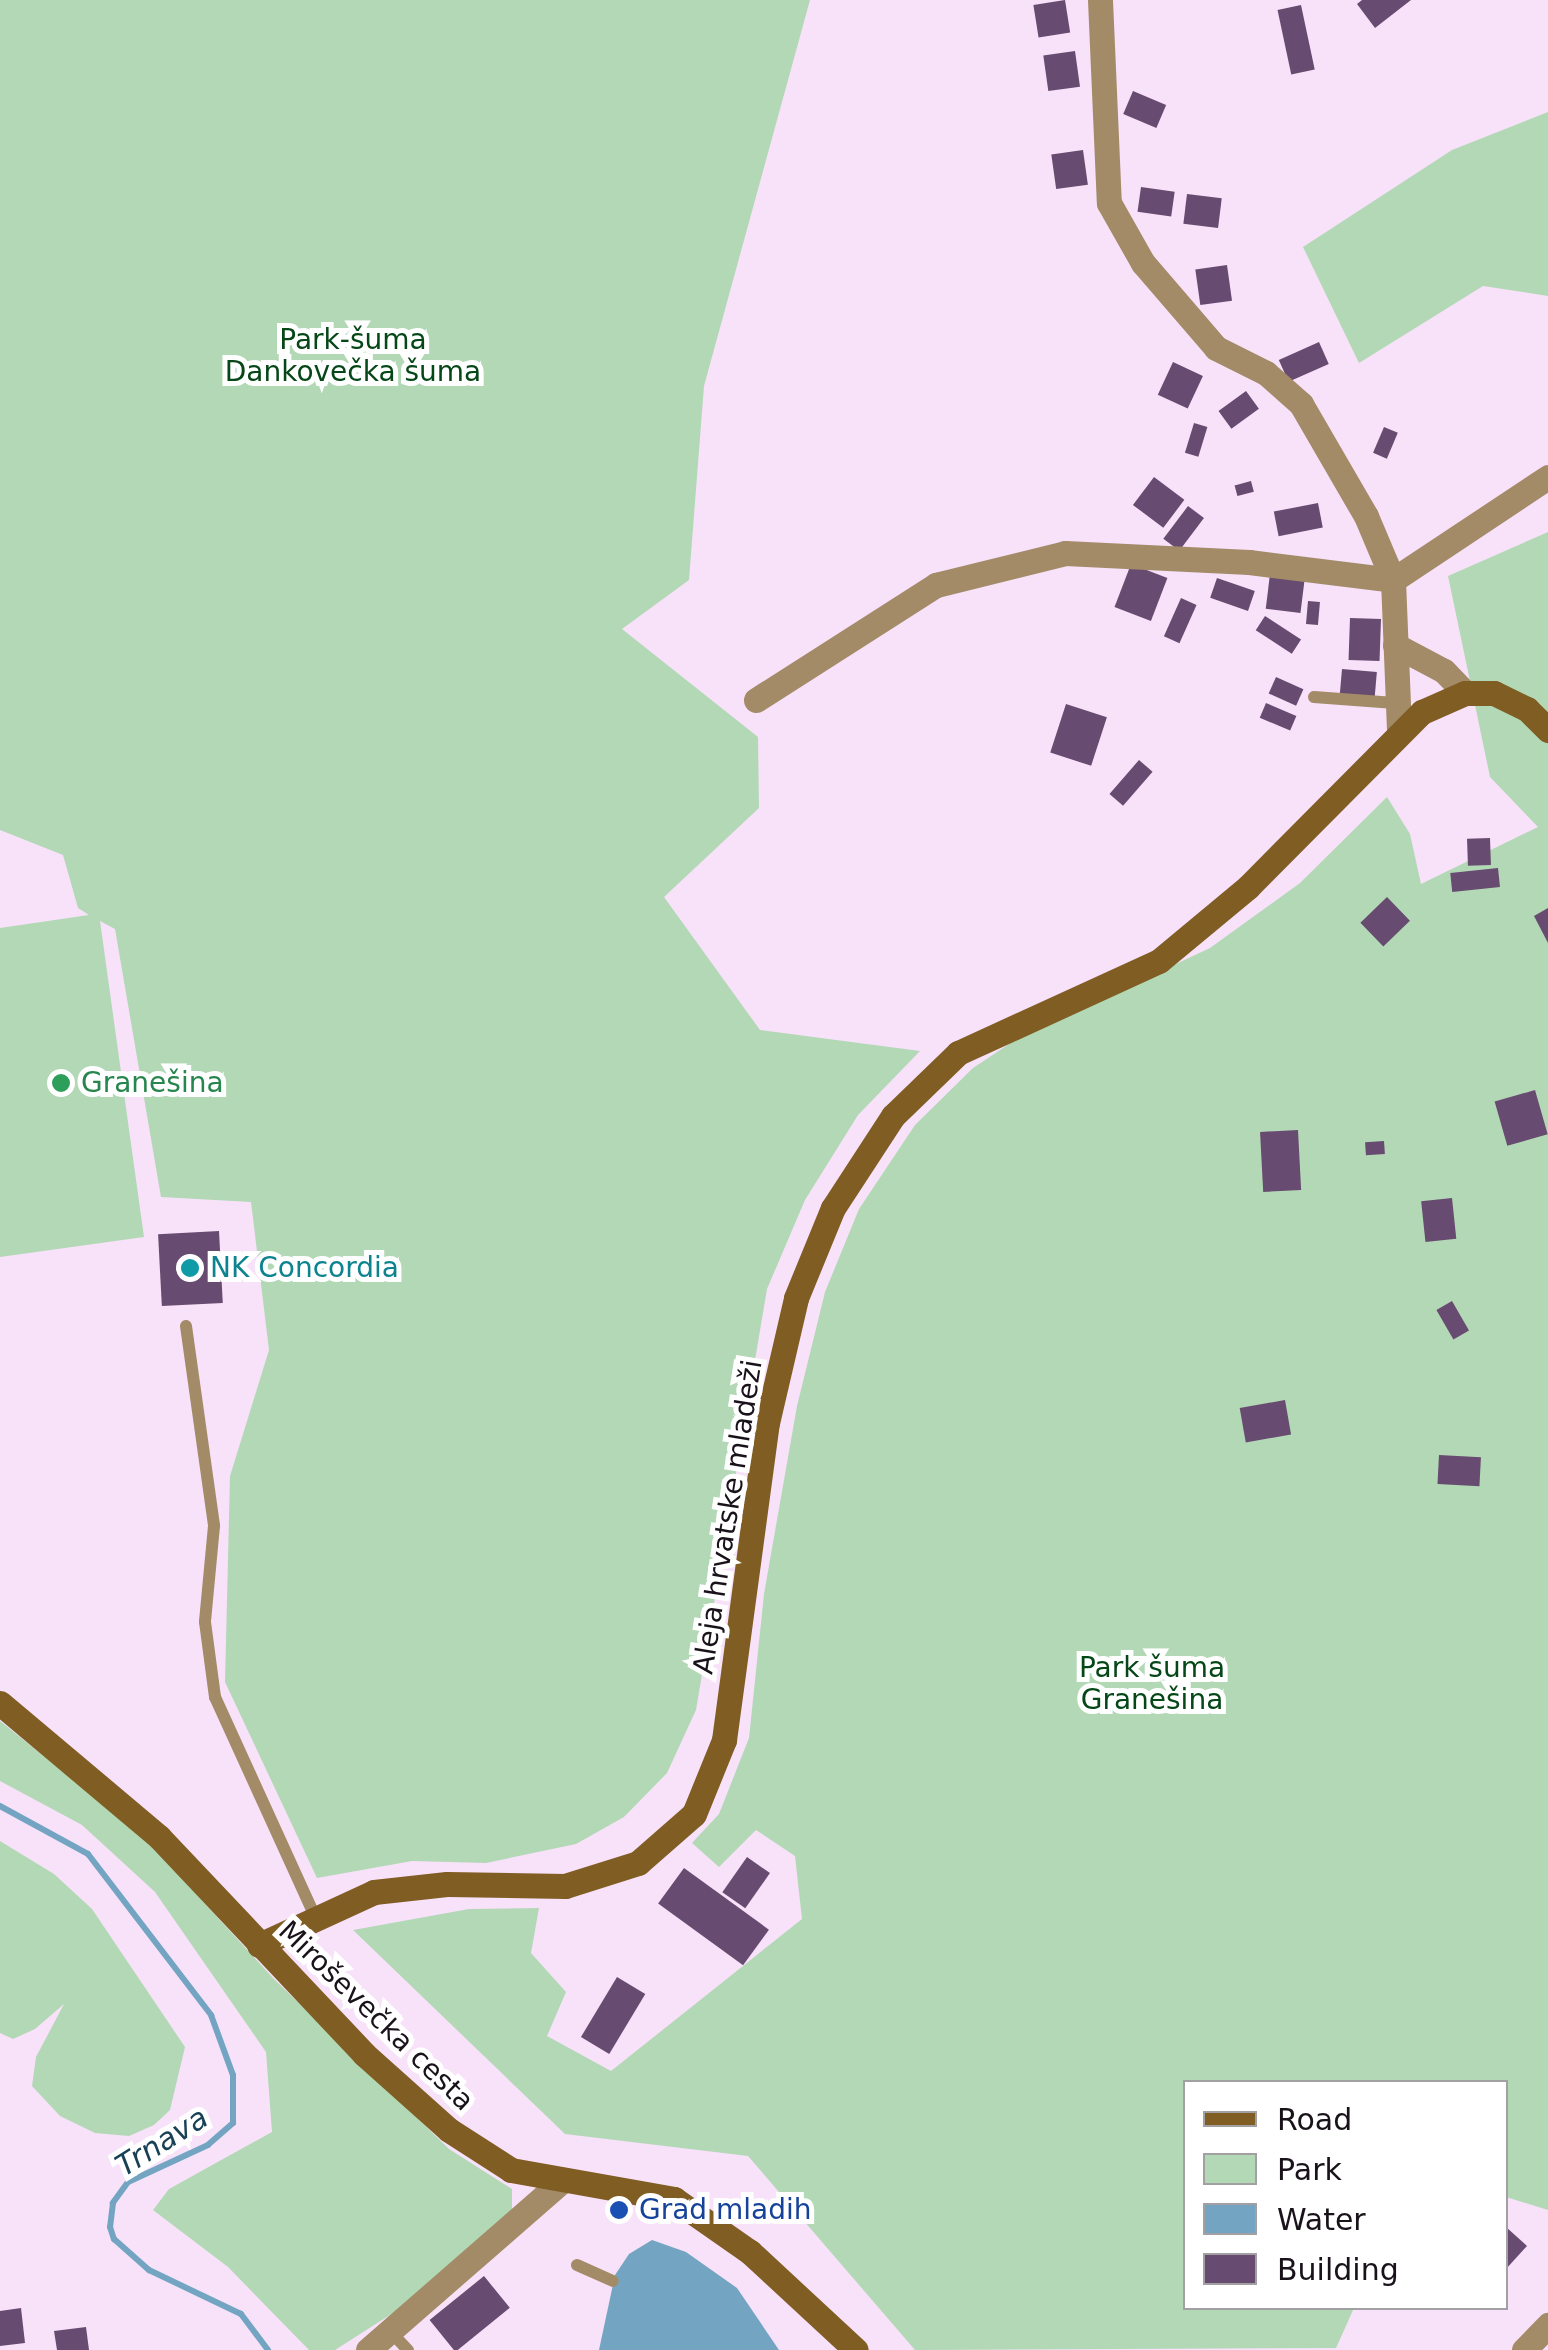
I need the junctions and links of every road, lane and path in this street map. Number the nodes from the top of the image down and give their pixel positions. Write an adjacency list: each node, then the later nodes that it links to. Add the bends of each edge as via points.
1 (1100, 0): 3 (street, via 1109,202 1143,262 1216,348 1266,373 1301,404 1366,516)
2 (1548, 478): 3 (street)
3 (1393, 580): 4 (street); 7 (street, via 1249,562 1065,553 936,584)
4 (1395, 645): 5 (street, via 1444,670); 8 (street)
5 (1465, 693): 9 (street, Aleja hrvatske mladeži); 10 (street, via 1494,693 1527,709)
6 (1314, 696): 8 (lane)
7 (756, 700)
8 (1395, 703): 9 (street)
9 (1399, 730): 13 (street, Aleja hrvatske mladeži, via 1248,887 1158,961 958,1052 893,1116 853,1178 796,1298 768,1422 724,1740 694,1814 638,1864 565,1886 447,1884 374,1892)
10 (1548, 730)
11 (186, 1326): 13 (lane, via 214,1526 205,1622 216,1697)
12 (0, 1703): 14 (street, Miroševečka cesta, via 158,1836)
13 (314, 1914): 14 (street, Aleja hrvatske mladeži)
14 (258, 1945): 15 (street, Miroševečka cesta, via 449,2130 511,2170)
15 (563, 2180): 19 (street); 21 (street, Miroševečka cesta, via 632,2187 708,2219)
16 (577, 2265): 17 (lane)
17 (613, 2281)
18 (1548, 2325): 22 (street)
19 (400, 2341): 20 (street)
20 (368, 2350)
21 (856, 2350)
22 (1524, 2350)

